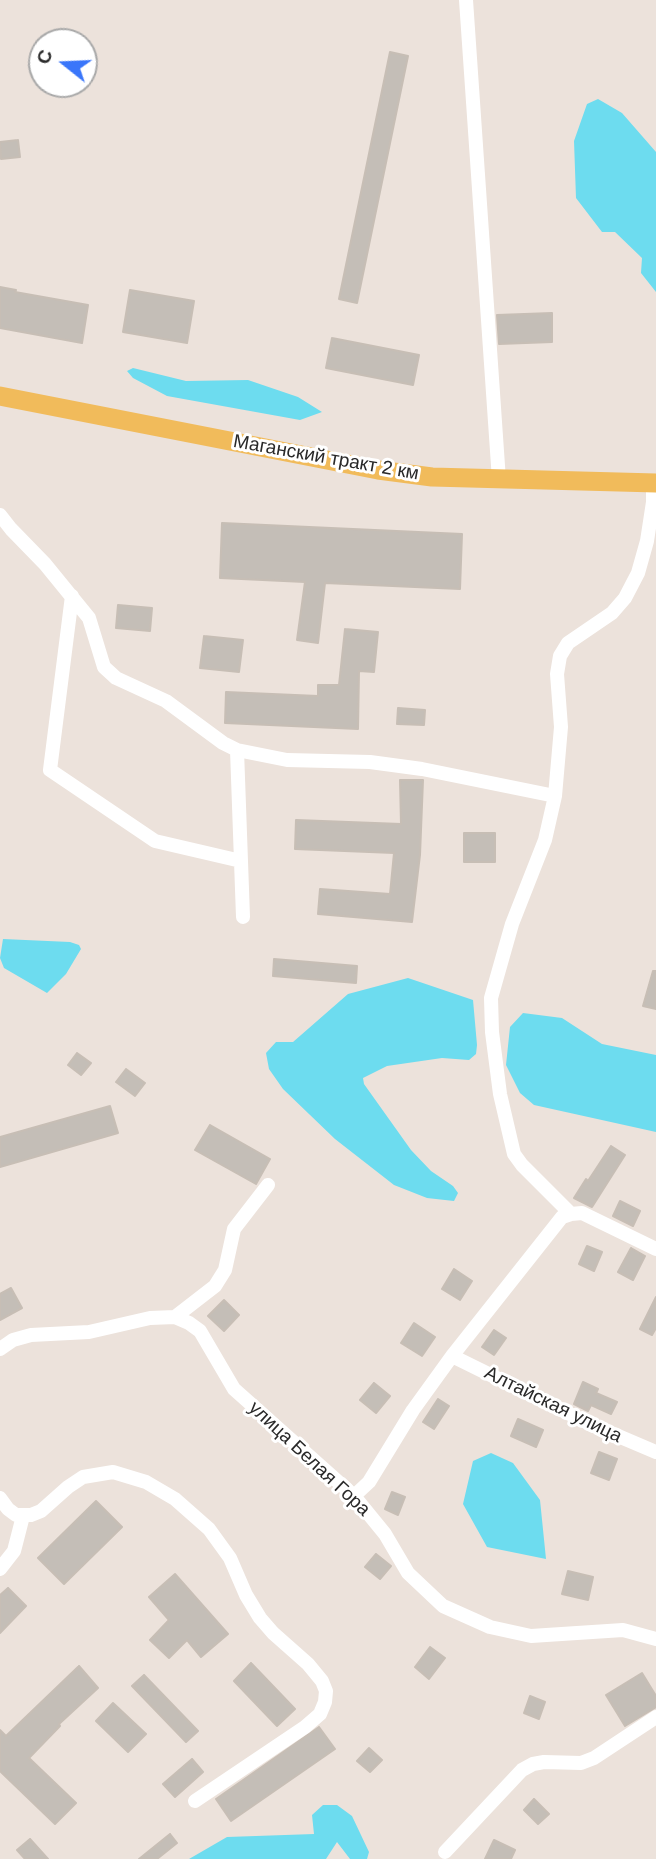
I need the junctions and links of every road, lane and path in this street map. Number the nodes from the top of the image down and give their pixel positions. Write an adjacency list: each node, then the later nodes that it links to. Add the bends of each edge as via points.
1 (466, 0): 3 (street)
2 (0, 396): 3 (main road, Маганский тракт 2 км, via 378,470)
3 (499, 480): 4 (main road, Маганский тракт 2 км)
4 (655, 483): 8 (street, via 647,541 625,598 612,613 568,643 560,656 561,727)
5 (0, 515): 6 (street)
6 (72, 596): 7 (street, via 89,618 104,667 116,678 166,701); 9 (street, via 50,770 155,841)
7 (237, 750): 8 (street, via 287,760 370,762 422,769); 9 (street)
8 (555, 796): 12 (street, via 541,850 497,970 491,998 492,1032 514,1154)
9 (241, 861): 10 (street)
10 (243, 917)
11 (268, 1185): 14 (street, via 234,1229 225,1270 215,1286)
12 (571, 1214): 13 (street, via 593,1217); 16 (street, via 552,1227)
13 (656, 1249)
14 (175, 1317): 15 (street, via 89,1332 31,1335); 18 (street, улица Белая Гора, via 200,1331 245,1400)
15 (0, 1349)
16 (452, 1356): 17 (street, Алтайская улица); 18 (street, via 369,1482)
17 (656, 1452)
18 (354, 1496): 22 (street, улица Белая Гора, via 385,1534 408,1573 443,1606 463,1616 531,1636 623,1630)
19 (0, 1498): 20 (street, via 8,1509)
20 (23, 1516): 21 (street, via 15,1551); 24 (street, via 41,1511 83,1477 113,1472 146,1482 175,1499 209,1529 230,1558 260,1618 322,1681 326,1691 320,1714)
21 (0, 1569)
22 (656, 1639)
23 (656, 1717): 25 (street, via 582,1763 544,1762 522,1770)
24 (195, 1801)
25 (445, 1852)

